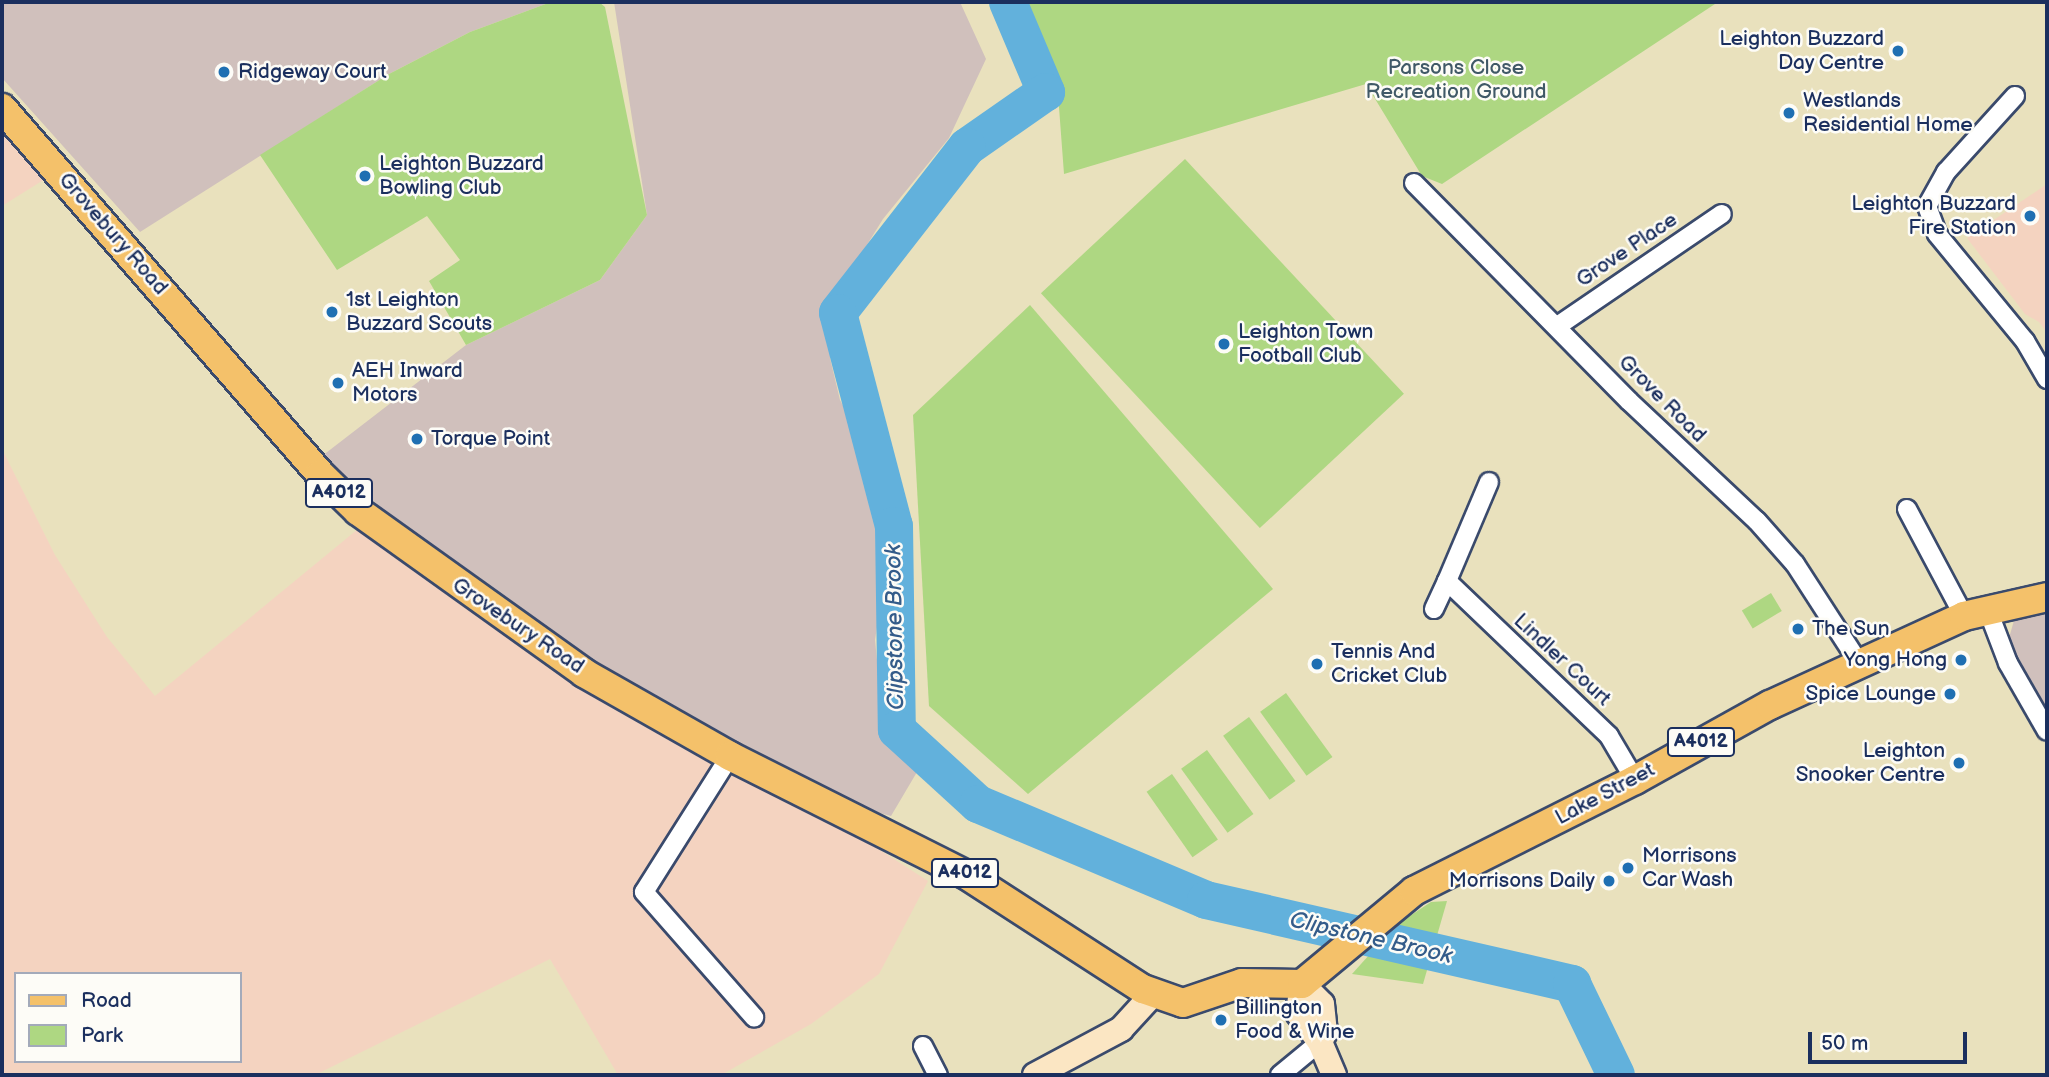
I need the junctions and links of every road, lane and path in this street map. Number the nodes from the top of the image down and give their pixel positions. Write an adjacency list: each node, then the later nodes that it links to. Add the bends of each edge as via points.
1 (2015, 96): 6 (street, via 1946,172 1927,206 1937,234 2025,341)
2 (2, 108): 15 (main road, Grovebury Road / A4012, via 320,474 358,511 544,646)
3 (1414, 183): 5 (street, Grove Road)
4 (1722, 214): 5 (street, Grove Place)
5 (1559, 325): 13 (street, Grove Road, via 1629,401 1757,521 1795,564)
6 (2047, 379)
7 (1489, 482): 9 (street)
8 (1907, 509): 12 (street)
9 (1447, 582): 11 (street); 16 (street, Lindler Court, via 1609,736)
10 (2047, 597): 12 (main road, Lake Street / A4012)
11 (1434, 609)
12 (1976, 612): 13 (main road, Lake Street / A4012); 14 (street)
13 (1859, 663): 16 (main road, Lake Street / A4012)
14 (2047, 731)
15 (730, 756): 18 (main road, Grovebury Road / A4012, via 965,874); 19 (street, via 645,892)
16 (1635, 780): 17 (main road, Lake Street / A4012, via 1414,891)
17 (1302, 984): 18 (main road, A4012, via 1242,983 1183,1003); 20 (street, via 1322,1004 1325,1032)
18 (1153, 994): 23 (street, via 1121,1029)
19 (754, 1017)
20 (1320, 1042): 24 (street); 25 (street)
21 (923, 1046): 22 (street)
22 (938, 1075)
23 (1034, 1075)
24 (1280, 1075)
25 (1334, 1075)

